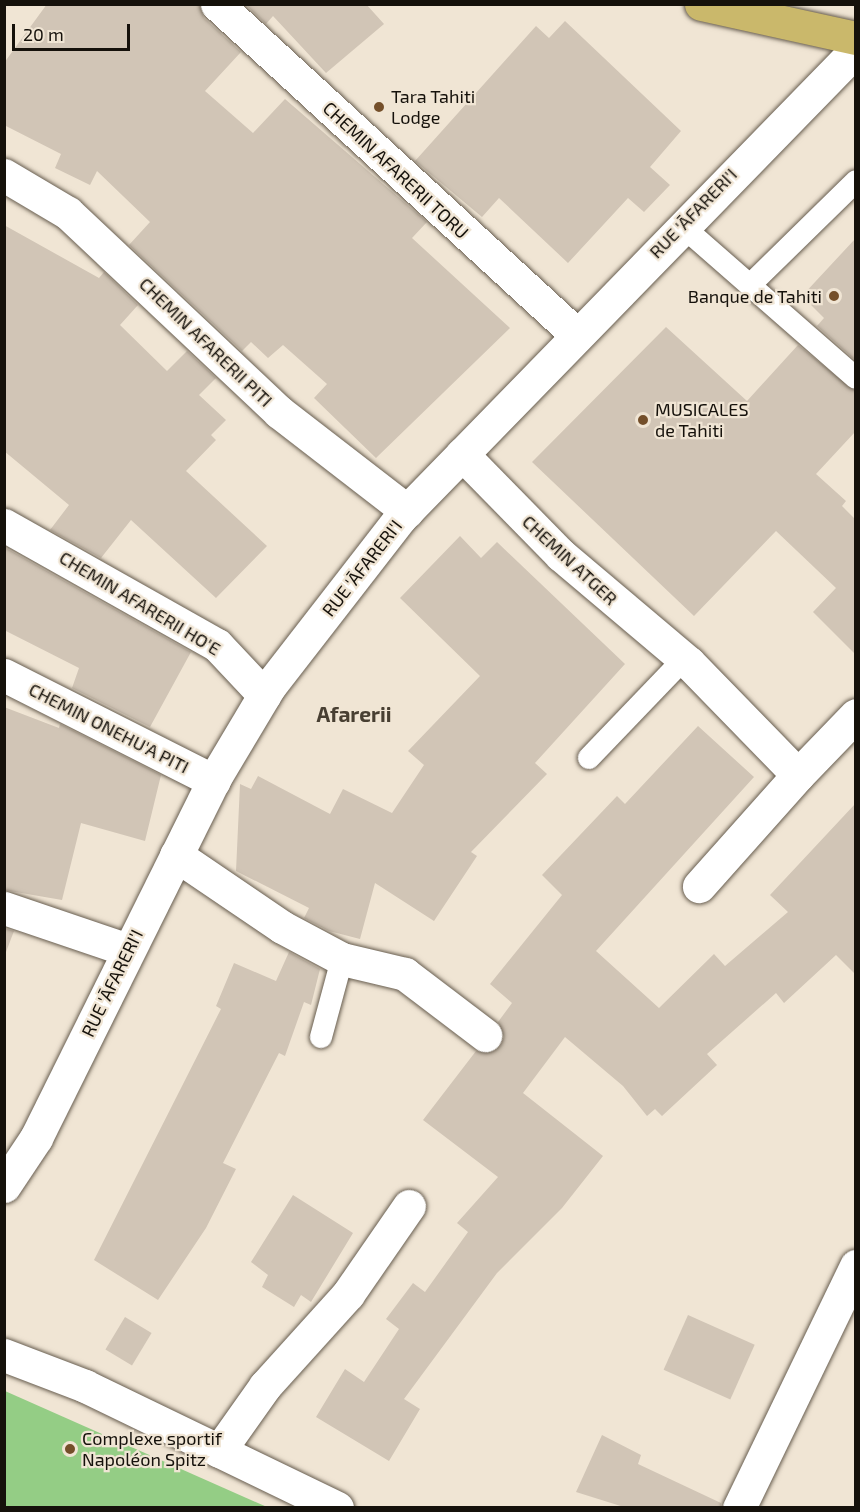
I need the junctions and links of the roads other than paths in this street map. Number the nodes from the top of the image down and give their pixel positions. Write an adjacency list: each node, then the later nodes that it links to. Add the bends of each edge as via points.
1 (217, 4): 9 (street, CHEMIN AFARERII TORU)
2 (701, 4): 3 (main road)
3 (855, 38)
4 (855, 50): 7 (street, RUE 'ĀFARERI'I)
5 (4, 175): 12 (street, CHEMIN AFARERII PITI, via 68,213 279,412)
6 (855, 181): 8 (lane)
7 (681, 225): 8 (lane); 9 (street, RUE 'ĀFARERI'I)
8 (751, 284): 10 (lane)
9 (576, 334): 11 (street, RUE 'ĀFARERI'I)
10 (855, 378)
11 (462, 454): 12 (street, RUE 'ĀFARERI'I); 14 (street, CHEMIN ATGER, via 561,555)
12 (406, 511): 16 (street, RUE 'ĀFARERI'I)
13 (4, 525): 16 (street, CHEMIN AFARERII HO'E, via 217,645)
14 (684, 659): 18 (lane); 19 (street, CHEMIN ATGER)
15 (4, 675): 20 (street, CHEMIN ONEHU'A PITI)
16 (264, 695): 20 (street, RUE 'ĀFARERI'I)
17 (855, 715): 19 (street)
18 (589, 758)
19 (798, 775): 22 (street)
20 (214, 781): 21 (street, RUE 'ĀFARERI'I)
21 (176, 855): 24 (street, RUE 'ĀFARERI'I); 25 (street, via 282,927)
22 (699, 886)
23 (4, 908): 24 (street)
24 (128, 950): 28 (street, RUE 'ĀFARERI'I, via 36,1138)
25 (342, 959): 26 (street, via 405,974); 27 (lane)
26 (485, 1035)
27 (321, 1037)
28 (4, 1186)
29 (409, 1206): 32 (street, via 348,1294 265,1386)
30 (855, 1266): 34 (street)
31 (4, 1355): 32 (street, via 85,1386)
32 (219, 1451): 33 (street)
33 (337, 1508)
34 (739, 1508)

